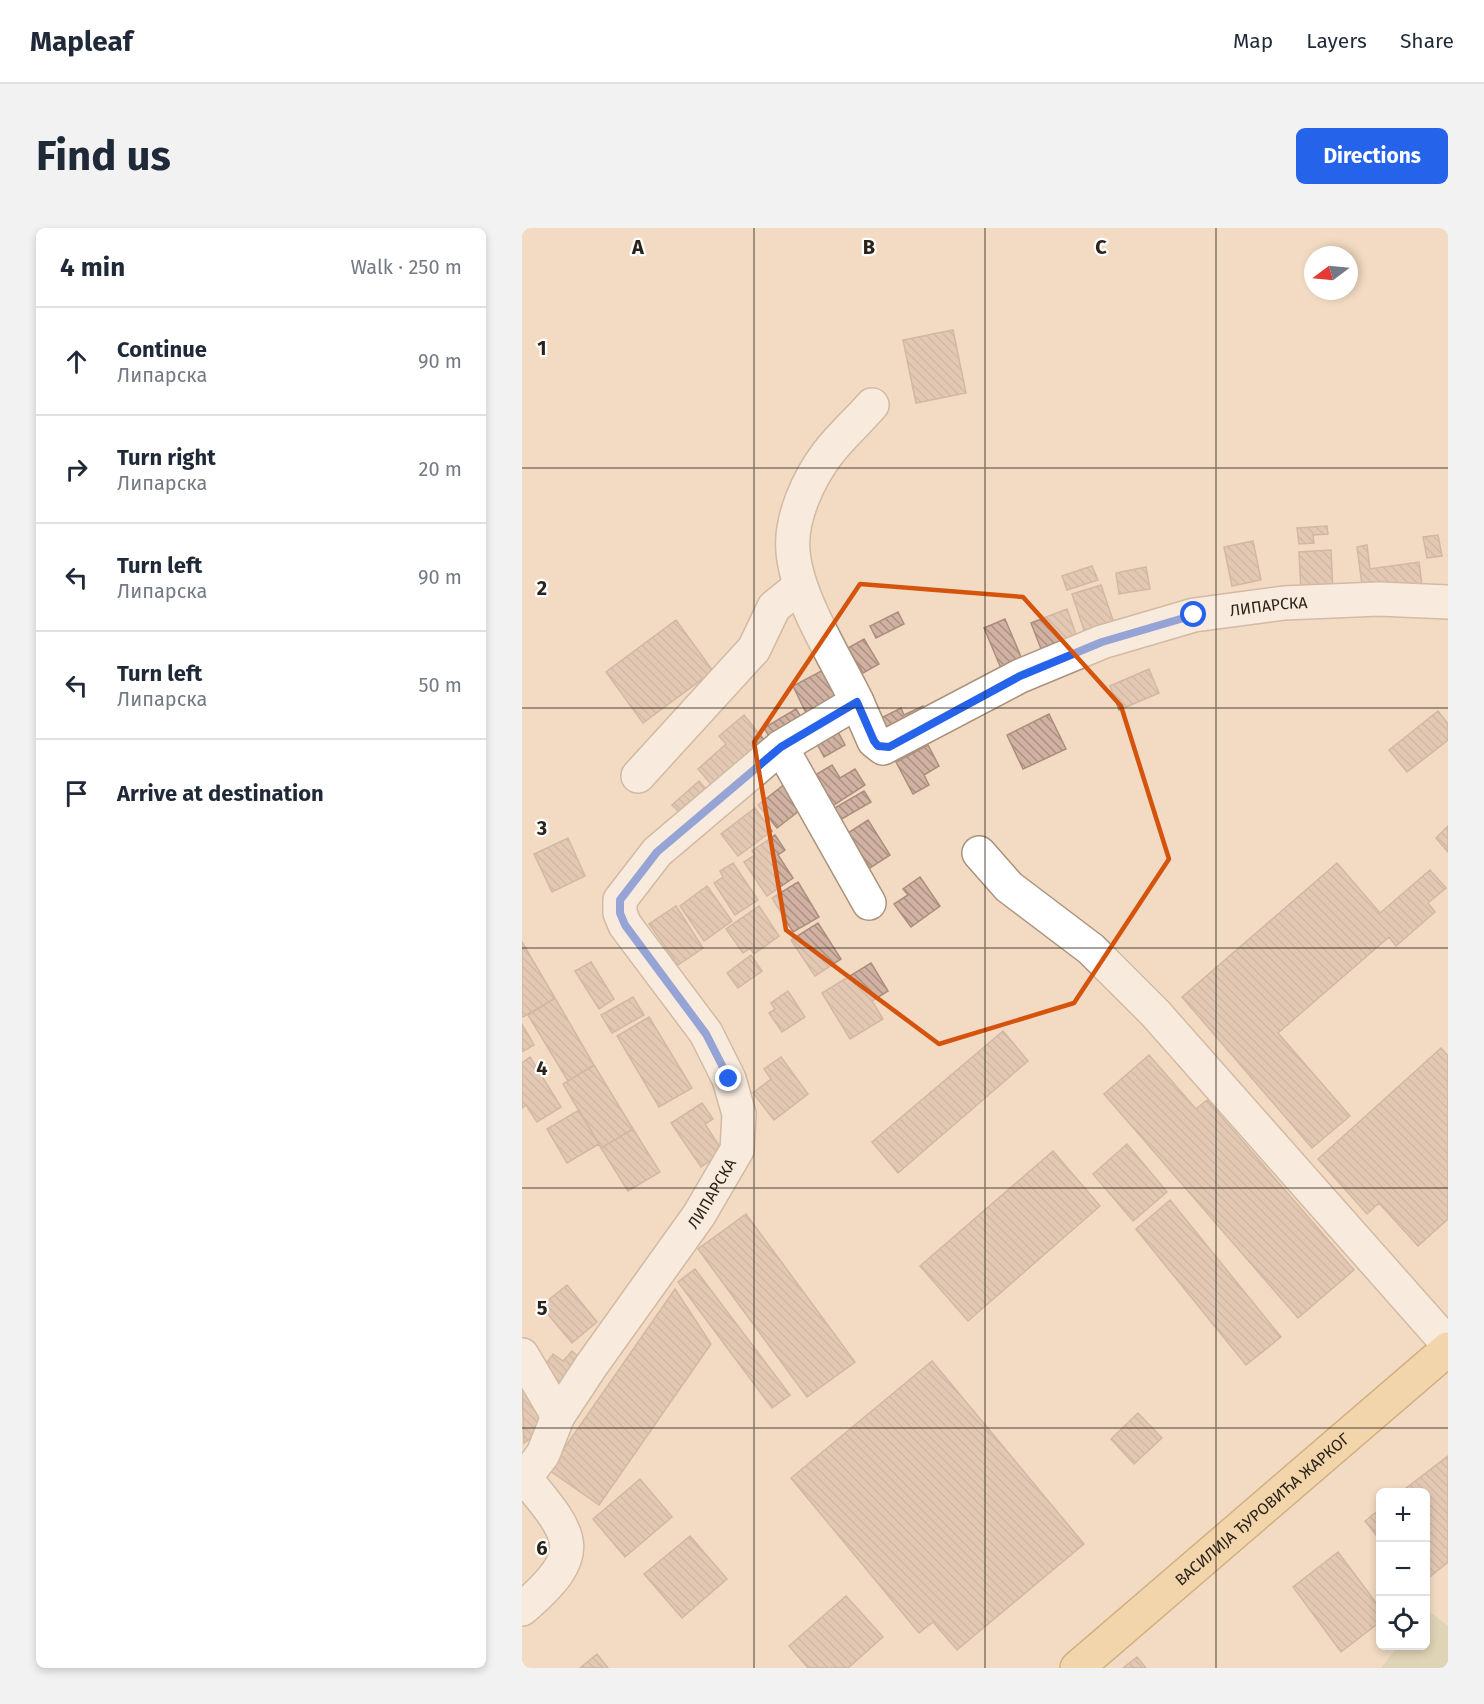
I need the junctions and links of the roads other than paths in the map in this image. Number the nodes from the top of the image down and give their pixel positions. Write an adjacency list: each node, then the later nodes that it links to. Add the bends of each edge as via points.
1 (872, 405): 2 (street, via 828,453 801,502 793,550)
2 (800, 586): 4 (street); 6 (street, via 774,607 754,649)
3 (1448, 602): 4 (street, ЛИПАРСКА, via 1379,599 1284,603 1194,615 1102,642 1020,676 883,748 874,741)
4 (857, 702): 5 (street, ЛИПАРСКА)
5 (781, 747): 8 (street); 12 (street, ЛИПАРСКА, via 657,852 620,900 625,925 706,1034 729,1079 739,1114 738,1150 699,1215)
6 (638, 776)
7 (979, 853): 9 (street, via 1009,887 1091,949 1156,1014)
8 (869, 903)
9 (1448, 1344)
10 (1448, 1349): 15 (main road, ВАСИЛИЈА ЂУРОВИЋА ЖАРКОГ)
11 (522, 1355): 12 (street)
12 (558, 1416): 13 (street, ЛИПАРСКА, via 543,1454)
13 (524, 1476): 14 (street, ЛИПАРСКА, via 559,1518 567,1542 563,1563 552,1583)
14 (522, 1609)
15 (1077, 1668)

